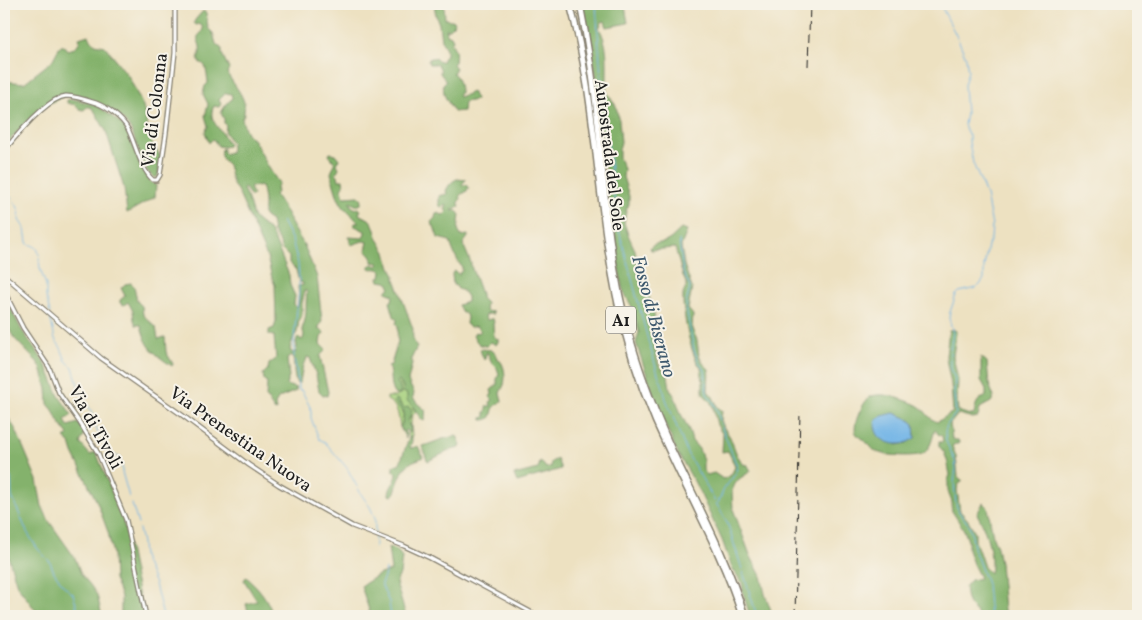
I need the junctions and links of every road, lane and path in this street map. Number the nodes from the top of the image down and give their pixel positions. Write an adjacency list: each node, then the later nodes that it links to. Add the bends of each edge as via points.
1 (176, 4): 4 (main road, Via di Colonna, via 175,53 158,180 149,177 122,121 98,104 70,96 51,103 23,127)
2 (570, 4): 9 (highway, Autostrada del Sole / A1, via 586,79 607,248 623,326 647,400 724,566)
3 (580, 4): 10 (highway, Autostrada del Sole / A1, via 589,49 612,257 627,326 651,399 727,565)
4 (4, 151)
5 (4, 276): 8 (main road, Via Prenestina Nuova, via 101,358 251,467 352,526 432,559)
6 (4, 291): 7 (main road, Via di Tivoli, via 23,328 50,368 60,394 98,453 126,520)
7 (146, 616)
8 (538, 616)
9 (742, 616)
10 (746, 616)

